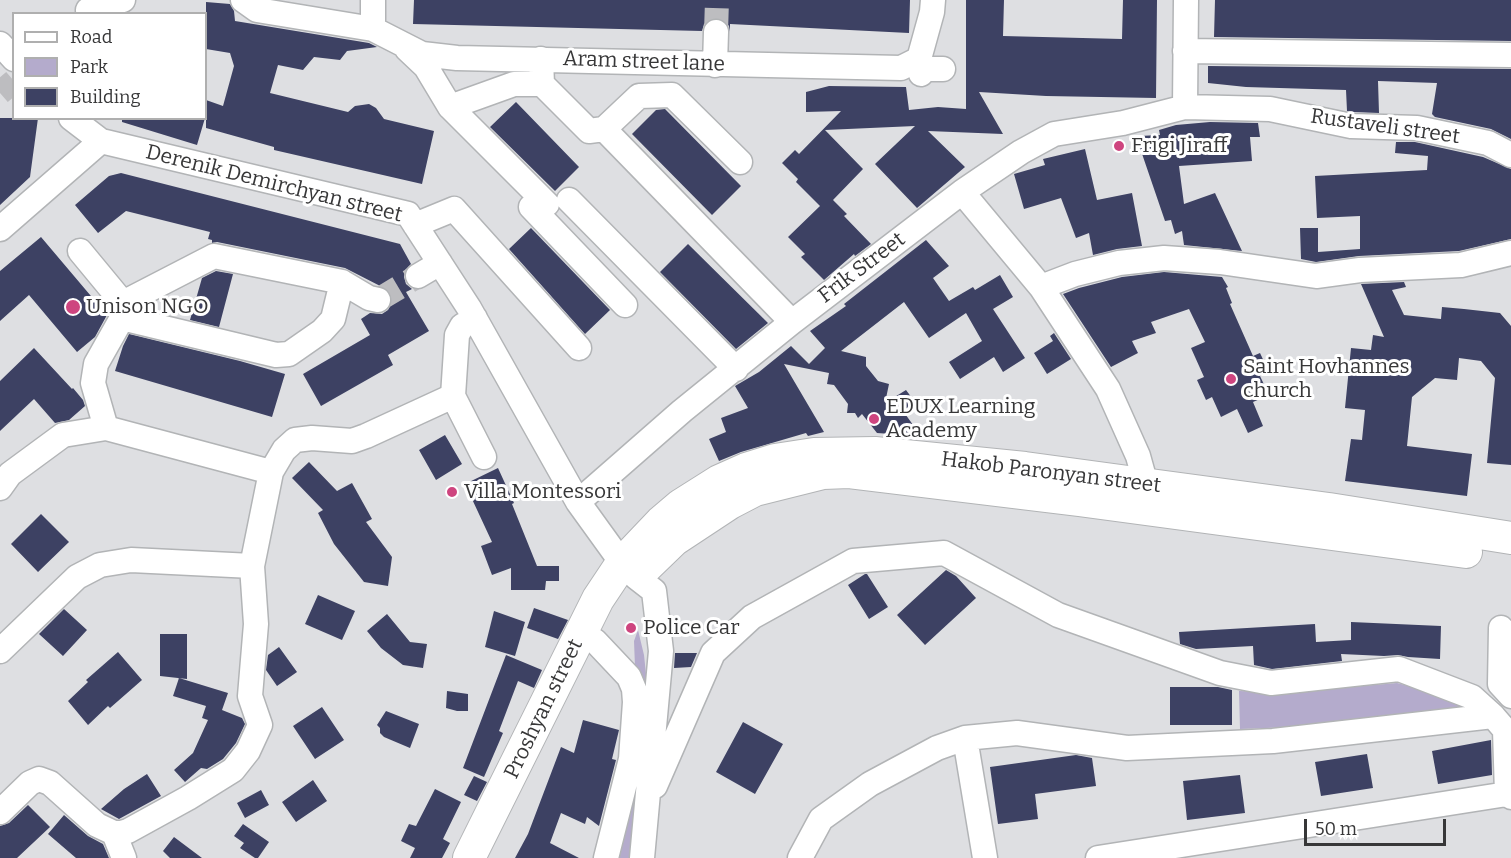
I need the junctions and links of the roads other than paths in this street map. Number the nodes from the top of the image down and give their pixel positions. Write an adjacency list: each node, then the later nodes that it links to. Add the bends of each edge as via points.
1 (123, 0): 6 (street)
2 (243, 0): 7 (street, via 258,10)
3 (373, 0): 7 (street)
4 (933, 0): 15 (street, Aram street lane, via 926,68)
5 (1186, 0): 11 (street)
6 (88, 10)
7 (373, 28): 10 (street, Aram street lane)
8 (716, 32): 15 (street)
9 (0, 44): 13 (street)
10 (403, 45): 14 (street, Aram street lane, via 422,54 457,58); 17 (street, via 426,67)
11 (1185, 51): 12 (street); 18 (street)
12 (1509, 55)
13 (12, 57)
14 (541, 59): 15 (street, Aram street lane); 16 (street)
15 (715, 65)
16 (542, 84): 17 (street, via 514,84); 20 (street, via 590,131)
17 (450, 107): 25 (street)
18 (1185, 107): 22 (street, Rustaveli street, via 1270,109 1351,126 1417,128 1488,143); 24 (street, Frik Street, via 1123,123 1054,134)
19 (74, 120): 21 (street)
20 (604, 129): 23 (street, via 639,96 672,95); 38 (street)
21 (101, 141): 26 (street, Derenik Demirchyan street, via 408,214); 27 (street)
22 (1511, 155)
23 (740, 162)
24 (962, 192): 33 (street); 38 (street, Frik Street)
25 (549, 204): 35 (street); 40 (street)
26 (415, 225): 30 (street, Derenik Demirchyan street); 39 (street, via 454,208)
27 (0, 229)
28 (80, 250): 36 (street)
29 (1511, 254): 33 (street, via 1461,265 1316,276 1164,258 1119,263)
30 (440, 263): 31 (street); 37 (street, Derenik Demirchyan street)
31 (418, 276)
32 (342, 282): 34 (street); 36 (street, via 214,256); 36 (street, via 333,319 322,332 289,354 276,355)
33 (1041, 287): 45 (street, via 1108,389 1138,456)
34 (378, 300)
35 (625, 305)
36 (122, 310): 42 (street, via 96,364 93,383)
37 (475, 318): 41 (street, via 462,326 457,335); 47 (street, Derenik Demirchyan street)
38 (792, 322): 40 (street, Frik Street)
39 (579, 348)
40 (736, 369): 47 (street, Frik Street)
41 (453, 396): 43 (street); 44 (street, via 352,441 295,440)
42 (106, 428): 44 (street); 46 (street, via 63,435 10,474)
43 (484, 457)
44 (271, 472): 50 (street)
45 (1143, 484): 48 (main road, Hakob Paronyan street); 51 (main road, Hakob Paronyan street, via 875,453 795,456 746,469 681,505 661,522)
46 (0, 488)
47 (578, 502): 51 (street, Derenik Demirchyan street)
48 (1511, 538)
49 (1511, 558): 51 (main road, Hakob Paronyan street, via 849,472 823,473 755,490)
50 (252, 566): 54 (street, via 131,560 100,565 77,577); 61 (street, via 256,624 250,696 260,725 248,751 233,770 128,831)
51 (629, 570): 53 (main road, Proshyan street); 59 (street, Derenik Demirchyan street, via 654,591 661,651); 63 (main road, Proshyan street, via 598,599)
52 (1501, 628): 55 (street, via 1500,684)
53 (595, 641): 64 (main road, Proshyan street); 65 (street, via 629,677 635,702 631,759)
54 (0, 651)
55 (1511, 696)
56 (1492, 716): 57 (street, via 1273,741 1127,748 1017,733); 58 (street, via 1504,730); 59 (street, via 1472,697 1399,669 1271,683 1220,673 1058,615 945,553 853,561 752,617 713,653)
57 (965, 738): 67 (street, via 937,748 870,784 822,819); 68 (street)
58 (1509, 796): 69 (street)
59 (647, 804): 66 (street, Derenik Demirchyan street)
60 (0, 812): 61 (street, via 39,779 50,783 97,825)
61 (114, 833): 62 (street)
62 (124, 858)
63 (469, 858)
64 (487, 858)
65 (606, 858)
66 (642, 858)
67 (801, 858)
68 (985, 858)
69 (1098, 858)

